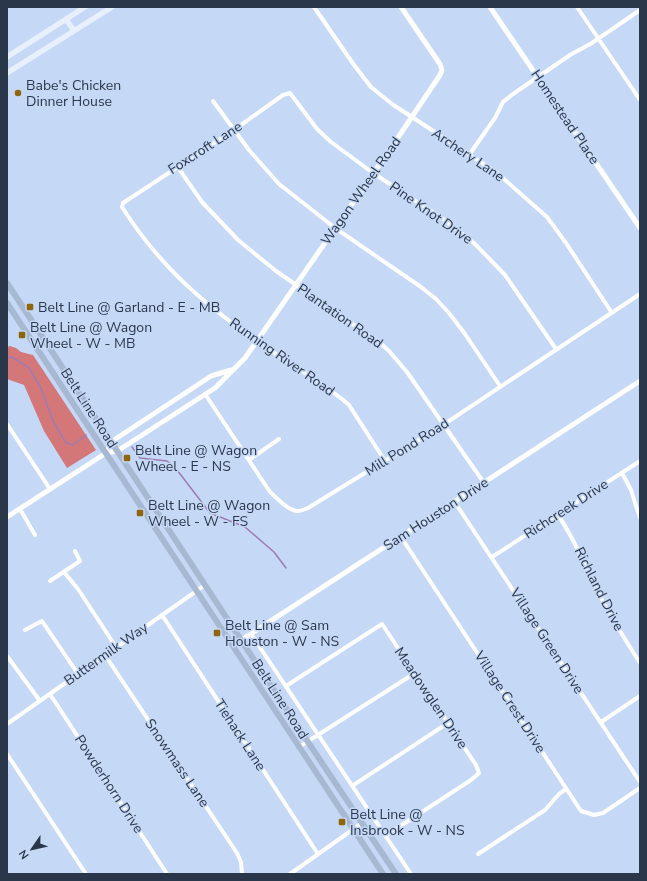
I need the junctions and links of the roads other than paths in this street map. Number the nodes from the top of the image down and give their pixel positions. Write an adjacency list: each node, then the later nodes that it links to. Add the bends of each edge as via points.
1 (85, 7): 8 (main road)
2 (112, 7): 9 (main road)
3 (314, 7): 17 (street, Archery Lane, via 364,79 383,97)
4 (401, 7): 17 (street, Wagon Wheel Road, via 442,70)
5 (490, 7): 13 (street, Homestead Place)
6 (577, 7): 10 (street)
7 (640, 10): 10 (street)
8 (66, 19): 9 (main road); 11 (main road)
9 (74, 31): 12 (main road)
10 (599, 38): 13 (street); 15 (street)
11 (7, 57)
12 (7, 73)
13 (538, 77): 19 (street, via 503,102); 24 (street, Homestead Place)
14 (290, 93): 18 (street, Foxcroft Lane, via 283,95); 21 (street, Pine Knot Drive, via 317,129)
15 (640, 100)
16 (213, 101): 18 (street)
17 (412, 117): 19 (street, Archery Lane); 21 (street, Wagon Wheel Road)
18 (234, 130): 20 (street, Foxcroft Lane); 23 (street, via 279,184)
19 (469, 155): 31 (street, Archery Lane, via 496,172 547,217)
20 (177, 166): 22 (street, Foxcroft Lane, via 124,203); 26 (street, Plantation Road, via 202,202 228,231 261,260)
21 (373, 173): 23 (street, Wagon Wheel Road); 33 (street, Pine Knot Drive, via 443,219 474,243 505,275)
22 (122, 207): 32 (street, Running River Road, via 149,245 177,277 216,311)
23 (335, 228): 26 (street, Wagon Wheel Road); 37 (street, via 436,299 449,312)
24 (640, 228)
25 (7, 283): 29 (main road, Belt Line Road)
26 (296, 284): 32 (street, Wagon Wheel Road); 41 (street, Plantation Road, via 389,351)
27 (640, 294): 31 (street, Mill Pond Road)
28 (7, 303): 30 (main road, Belt Line Road)
29 (22, 306): 30 (main road); 44 (main road, Belt Line Road)
30 (13, 312): 46 (main road, Belt Line Road)
31 (612, 313): 33 (street, Mill Pond Road)
32 (257, 341): 34 (street, Wagon Wheel Road, via 245,358); 48 (street, Running River Road, via 349,405)
33 (556, 349): 37 (street, Mill Pond Road)
34 (232, 370): 36 (street, Wagon Wheel Road, via 211,376); 38 (street, Wagon Wheel Road, via 215,388)
35 (640, 381): 51 (street, Sam Houston Drive)
36 (199, 384): 38 (street); 39 (street, Wagon Wheel Road)
37 (500, 386): 41 (street, Mill Pond Road)
38 (205, 394): 42 (street, Wagon Wheel Road); 47 (street, Mill Pond Road)
39 (140, 423): 42 (street); 44 (street, Wagon Wheel Road)
40 (7, 424): 52 (street)
41 (443, 424): 48 (street, Mill Pond Road); 51 (street, Plantation Road)
42 (146, 433): 45 (street, Wagon Wheel Road)
43 (279, 439): 47 (street)
44 (112, 442): 45 (main road, Belt Line Road); 46 (street, Wagon Wheel Road)
45 (117, 451): 46 (street, Wagon Wheel Road); 55 (main road, Belt Line Road)
46 (106, 453): 52 (street, Wagon Wheel Road); 59 (main road, Belt Line Road)
47 (248, 460): 48 (street, Mill Pond Road, via 278,500 299,511)
48 (385, 461)
49 (640, 461): 50 (street, Richcreek Drive)
50 (622, 473): 56 (street, Richcreek Drive); 58 (street, via 631,490)
51 (484, 483): 53 (street, Sam Houston Drive)
52 (50, 489): 54 (street, Wagon Wheel Road)
53 (454, 501): 61 (street, Sam Houston Drive); 63 (street, Village Green Drive)
54 (20, 509): 57 (street, Wagon Wheel Road); 60 (street)
55 (158, 514): 59 (main road); 66 (main road, Belt Line Road)
56 (558, 515): 63 (street, Richcreek Drive); 76 (street, Richland Drive, via 579,549 608,611)
57 (7, 517)
58 (640, 518)
59 (149, 520): 67 (main road, Belt Line Road)
60 (35, 535)
61 (401, 536): 70 (street, Sam Houston Drive); 93 (street, Village Crest Drive)
62 (75, 552): 64 (street, via 80,561)
63 (492, 557): 83 (street, Village Green Drive)
64 (64, 572): 65 (street); 73 (street)
65 (50, 581)
66 (205, 585): 67 (street, Buttermilk Way); 71 (main road, Belt Line Road)
67 (196, 592): 68 (street, Buttermilk Way); 72 (main road, Belt Line Road)
68 (162, 615): 73 (street, Buttermilk Way); 97 (street, Tiehack Lane)
69 (25, 630): 78 (street, via 42,621)
70 (251, 634): 71 (street, Sam Houston Drive); 79 (street)
71 (241, 640): 72 (street, Sam Houston Drive); 87 (main road, Belt Line Road)
72 (232, 646): 88 (main road, Belt Line Road)
73 (116, 647): 74 (street, Buttermilk Way)
74 (105, 655): 78 (street, Buttermilk Way); 101 (street, Snowmass Lane, via 237,853)
75 (7, 656): 82 (street)
76 (640, 663)
77 (415, 673): 79 (street, Meadowglen Drive, via 382,624); 84 (street, Meadowglen Drive); 86 (street)
78 (78, 674): 80 (street, Buttermilk Way)
79 (286, 686): 86 (street)
80 (50, 694): 82 (street, Buttermilk Way); 100 (street, Powderhorn Drive)
81 (640, 696): 83 (street)
82 (40, 701): 85 (street, Buttermilk Way)
83 (601, 722): 90 (street, Village Green Drive)
84 (448, 723): 91 (street); 96 (street, Meadowglen Drive, via 479,773)
85 (7, 724)
86 (318, 735): 87 (street); 91 (street)
87 (308, 742): 88 (street); 94 (main road, Belt Line Road)
88 (299, 747): 95 (main road, Belt Line Road)
89 (7, 754): 99 (street)
90 (640, 782)
91 (352, 786): 96 (street)
92 (640, 788): 93 (street, Village Crest Drive, via 603,813 594,815 581,811)
93 (566, 789): 98 (street, via 558,794 545,810)
94 (362, 823): 95 (street); 104 (main road, Belt Line Road)
95 (354, 829): 97 (street); 103 (main road, Belt Line Road)
96 (385, 836): 105 (street)
97 (318, 854): 102 (street)
98 (478, 854)
99 (86, 874)
100 (167, 874)
101 (242, 874)
102 (290, 874)
103 (382, 874)
104 (396, 874)
105 (411, 874)

